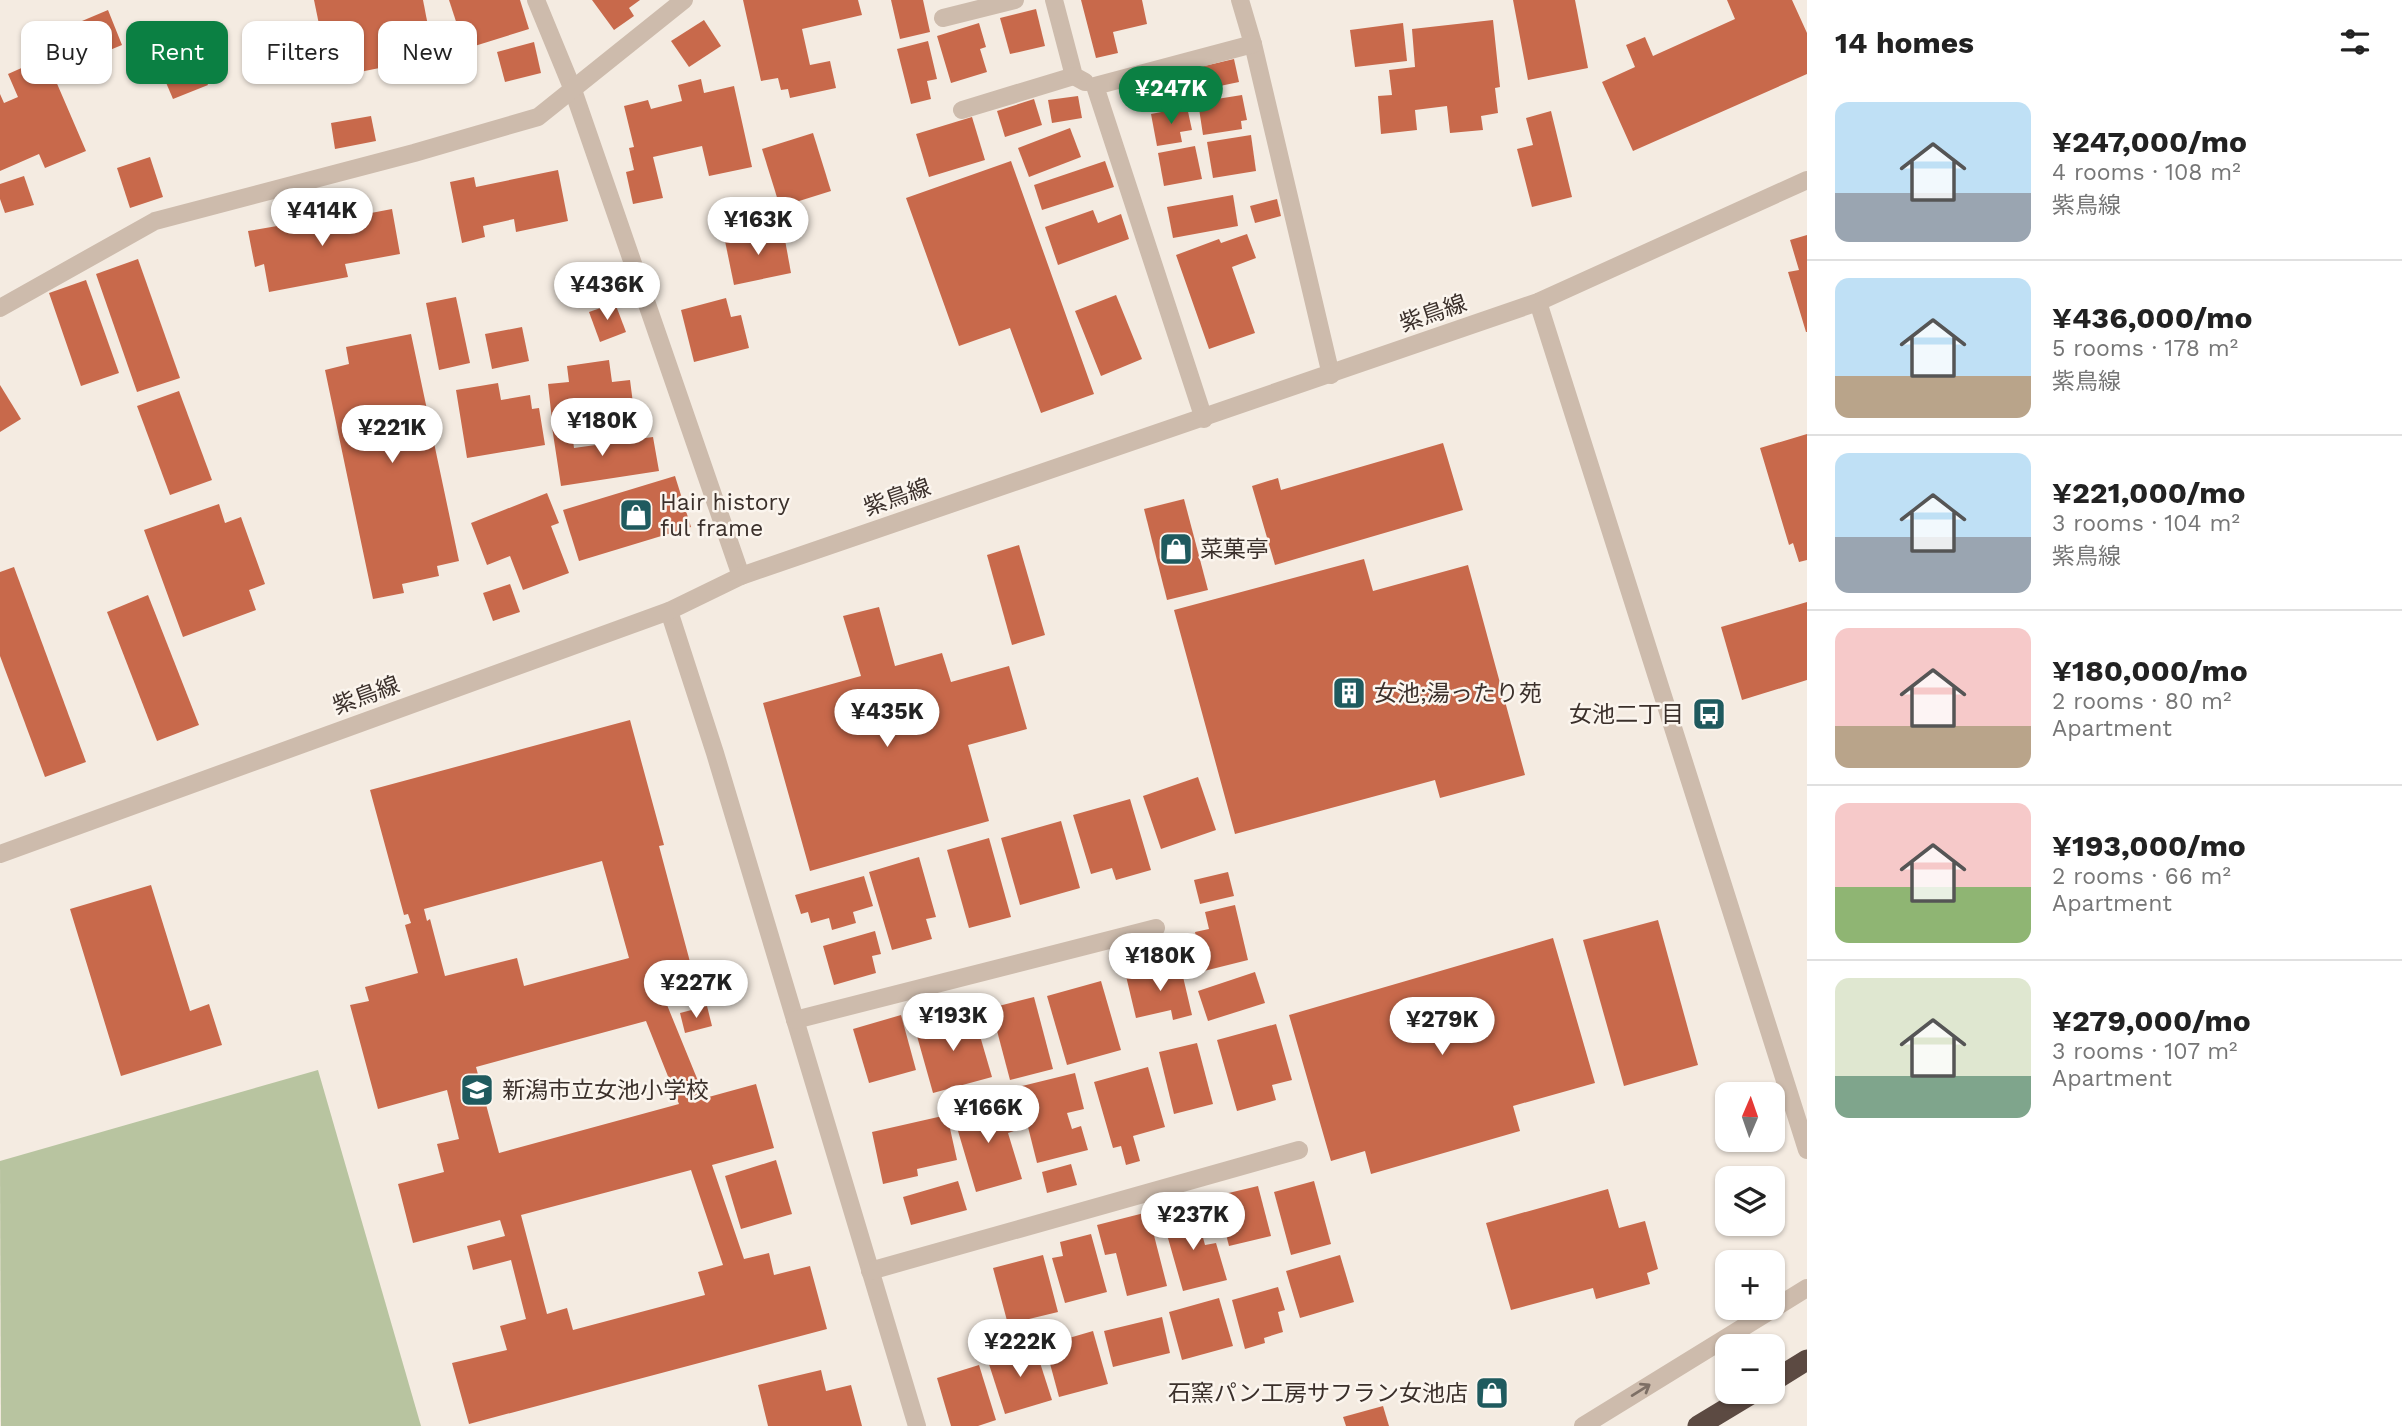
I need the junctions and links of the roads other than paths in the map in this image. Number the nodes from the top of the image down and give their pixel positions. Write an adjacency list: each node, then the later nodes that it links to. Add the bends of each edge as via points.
1 (536, 0): 10 (street)
2 (684, 0): 10 (street)
3 (1015, 0): 6 (street)
4 (1054, 0): 8 (street)
5 (1240, 0): 7 (street)
6 (943, 18)
7 (1252, 44): 9 (street); 15 (street)
8 (1074, 76): 9 (street); 11 (street)
9 (1095, 86): 16 (street)
10 (573, 90): 14 (street, via 538,117 155,221); 17 (street)
11 (962, 110)
12 (1807, 180): 13 (street, 紫鳥線)
13 (1538, 302): 15 (street, 紫鳥線); 23 (street)
14 (0, 308)
15 (1331, 374): 16 (street, 紫鳥線)
16 (1204, 419): 17 (street, 紫鳥線)
17 (741, 576): 18 (street, 紫鳥線)
18 (669, 611): 19 (street, 紫鳥線); 21 (street)
19 (0, 854)
20 (1156, 928): 21 (street)
21 (795, 1020): 24 (street)
22 (1299, 1150): 24 (street)
23 (1807, 1150)
24 (870, 1271): 29 (street)
25 (1807, 1288): 30 (street, one-way to 25)
26 (1801, 1364): 27 (highway)
27 (1785, 1374)
28 (1734, 1404): 31 (highway)
29 (917, 1426)
30 (1583, 1426)
31 (1698, 1426)

